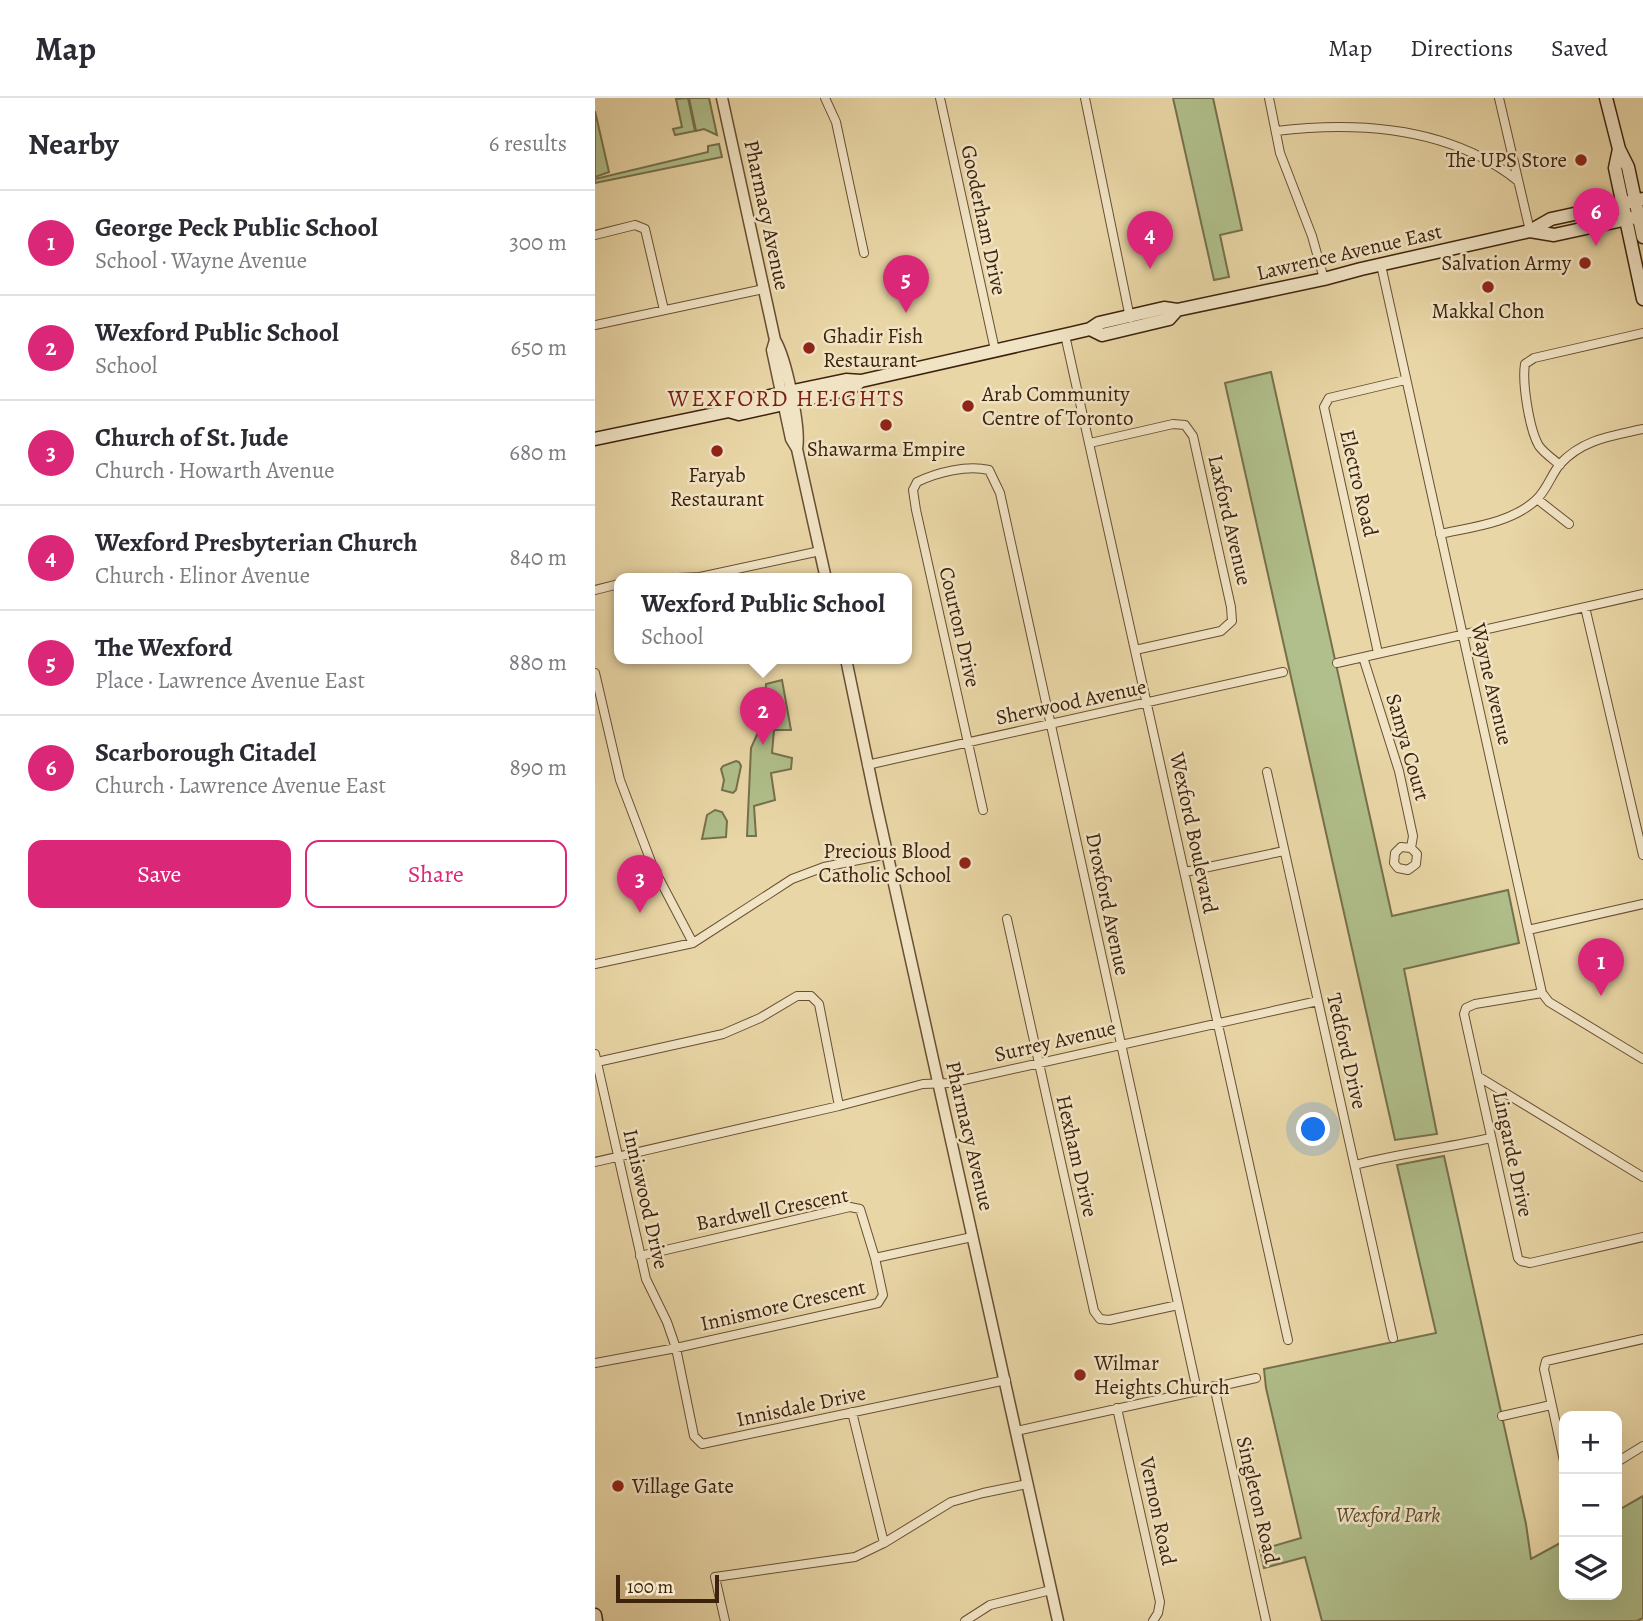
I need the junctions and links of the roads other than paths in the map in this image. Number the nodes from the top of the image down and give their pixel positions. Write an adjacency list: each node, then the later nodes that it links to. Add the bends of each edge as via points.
1 (722, 98): 20 (street, Pharmacy Avenue)
2 (825, 98): 17 (street, via 836,122)
3 (940, 98): 27 (street, Gooderham Drive)
4 (1085, 98): 23 (street)
5 (1269, 98): 8 (street)
6 (1499, 98): 10 (street)
7 (1606, 98): 9 (main road)
8 (1276, 131): 10 (street, via 1365,127 1432,138 1469,150); 19 (street)
9 (1619, 149): 11 (main road); 12 (main road, via 1615,168)
10 (1518, 181): 14 (street)
11 (1639, 199): 12 (main road, Lawrence Avenue East); 13 (main road)
12 (1622, 204): 13 (main road); 14 (main road, Lawrence Avenue East, via 1551,219)
13 (1636, 217): 14 (main road, Lawrence Avenue East, via 1554,235); 16 (main road); 21 (main road)
14 (1530, 231): 18 (main road, Lawrence Avenue East)
15 (595, 235): 22 (street, via 635,225 645,229)
16 (1643, 237)
17 (864, 253)
18 (1381, 265): 19 (main road, Lawrence Avenue East); 28 (street, Wayne Avenue)
19 (1324, 279): 23 (main road, Lawrence Avenue East, via 1177,310 1164,308)
20 (764, 289): 22 (street); 29 (street, Pharmacy Avenue)
21 (1643, 299)
22 (664, 310): 24 (street)
23 (1131, 322): 26 (main road, Lawrence Avenue East, via 1099,323)
24 (595, 325)
25 (1643, 333): 33 (street, via 1534,358 1525,364 1532,428 1540,447)
26 (1065, 335): 27 (main road, Lawrence Avenue East); 32 (street, Wexford Boulevard)
27 (995, 350): 29 (main road, Lawrence Avenue East, via 861,381 846,380)
28 (1405, 380): 37 (street, Wayne Avenue); 47 (street, Electro Road, via 1329,398 1324,407)
29 (787, 398): 31 (main road, Lawrence Avenue East, via 736,403 729,411); 38 (street, Pharmacy Avenue, via 799,437 797,449)
30 (1643, 429): 33 (street, via 1593,440)
31 (595, 439)
32 (1090, 443): 46 (street, Wexford Boulevard); 46 (street, Laxford Avenue, via 1185,425 1193,436 1228,593 1232,621 1221,631)
33 (1560, 465): 35 (street)
34 (946, 473): 54 (street, Droxford Avenue, via 974,466 989,470 1000,493); 55 (street, Courton Drive, via 917,482 913,490)
35 (1537, 499): 36 (street); 37 (street, via 1510,517)
36 (1569, 524)
37 (1440, 534): 45 (street, Wayne Avenue)
38 (820, 551): 39 (street); 40 (street, Pharmacy Avenue)
39 (718, 573)
40 (826, 573)
41 (614, 585): 42 (street)
42 (595, 590)
43 (1643, 594): 44 (street)
44 (1585, 607): 45 (street); 62 (street)
45 (1462, 634): 47 (street); 66 (street, Wayne Avenue)
46 (1136, 650): 53 (street, Wexford Boulevard)
47 (1378, 653): 48 (street)
48 (1363, 657): 49 (street); 59 (street, Samya Court, via 1399,771 1413,836)
49 (1338, 663)
50 (847, 664): 56 (street, Pharmacy Avenue)
51 (1283, 672): 53 (street, Sherwood Avenue)
52 (595, 673): 67 (street, via 620,780 653,867)
53 (1148, 703): 54 (street, Sherwood Avenue); 63 (street, Wexford Boulevard)
54 (1050, 724): 55 (street, Sherwood Avenue); 72 (street, Droxford Avenue)
55 (968, 742): 56 (street, Sherwood Avenue); 58 (street, Courton Drive)
56 (867, 765): 61 (street, Pharmacy Avenue)
57 (1267, 772): 60 (street, Tedford Drive)
58 (983, 810)
59 (1411, 848)
60 (1285, 851): 63 (street); 70 (street, Tedford Drive)
61 (888, 854): 67 (street, via 824,867 792,879); 77 (street, Pharmacy Avenue)
62 (1643, 855)
63 (1185, 873): 71 (street, Wexford Boulevard)
64 (1643, 904): 66 (street)
65 (1007, 919): 75 (street, Hexham Drive)
66 (1528, 930): 69 (street, Wayne Avenue)
67 (693, 943): 68 (street)
68 (595, 964)
69 (1542, 993): 74 (street, via 1549,1002); 76 (street, Lingarde Drive, via 1466,1007 1465,1024)
70 (1318, 1001): 71 (street, Surrey Avenue); 82 (street, Tedford Drive)
71 (1218, 1023): 72 (street, Surrey Avenue); 91 (street, Wexford Boulevard)
72 (1121, 1044): 75 (street, Surrey Avenue); 88 (street, Droxford Avenue)
73 (596, 1058): 78 (street, via 723,1034 797,996 811,996 818,1004); 80 (street, Inniswood Drive)
74 (1643, 1059)
75 (1039, 1063): 77 (street, Surrey Avenue); 88 (street, Hexham Drive, via 1094,1311 1100,1320 1109,1320)
76 (1479, 1077): 79 (street, Lingarde Drive); 83 (street)
77 (938, 1083): 78 (street, Surrey Avenue); 84 (street, Pharmacy Avenue)
78 (839, 1106): 80 (street, Surrey Avenue)
79 (1491, 1138): 82 (street); 85 (street, Lingarde Drive, via 1521,1261)
80 (618, 1157): 81 (street, Surrey Avenue); 86 (street, Inniswood Drive)
81 (595, 1162)
82 (1355, 1165): 89 (street, Tedford Drive)
83 (1643, 1177)
84 (972, 1237): 87 (street, Innismore Crescent); 95 (street, Pharmacy Avenue)
85 (1643, 1237)
86 (640, 1256): 87 (street, Bardwell Crescent, via 850,1207 860,1209); 92 (street, Inniswood Drive)
87 (875, 1258): 92 (street, Innismore Crescent, via 883,1295 878,1303)
88 (1178, 1305): 97 (street, Droxford Avenue)
89 (1393, 1338)
90 (1643, 1339): 98 (street, via 1546,1361 1543,1369)
91 (1288, 1340)
92 (676, 1348): 93 (street, Innismore Crescent); 100 (street, Innisdale Drive, via 694,1436 702,1444)
93 (595, 1363)
94 (1256, 1378): 96 (street)
95 (1006, 1380): 100 (street, Innisdale Drive); 102 (street, Pharmacy Avenue)
96 (1214, 1387): 97 (street); 115 (street, Singleton Road)
97 (1197, 1390): 99 (street)
98 (1551, 1405): 101 (street); 103 (street)
99 (1117, 1408): 102 (street); 114 (street, Vernon Road, via 1160,1602)
100 (852, 1412): 107 (street)
101 (1502, 1416)
102 (1016, 1431): 106 (street, Pharmacy Avenue)
103 (1559, 1439)
104 (1643, 1446): 105 (street)
105 (1622, 1459)
106 (1027, 1484): 107 (street, via 951,1502); 108 (street, Pharmacy Avenue)
107 (884, 1543): 111 (street, via 855,1557 715,1577)
108 (1051, 1590): 112 (street, via 990,1605); 113 (street, Pharmacy Avenue)
109 (595, 1615): 110 (main road)
110 (596, 1621)
111 (725, 1621)
112 (965, 1621)
113 (1058, 1621)
114 (1153, 1621)
115 (1266, 1621)

